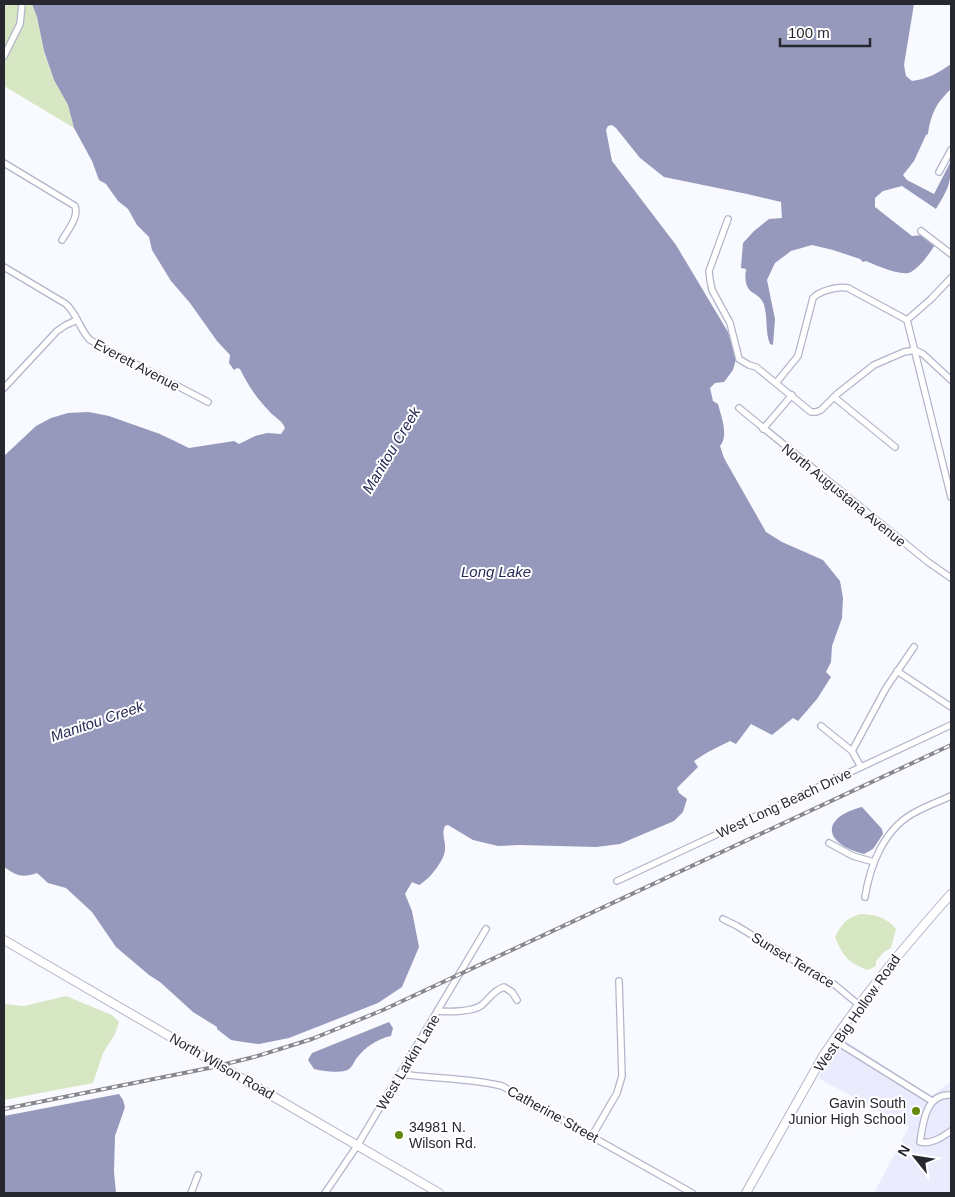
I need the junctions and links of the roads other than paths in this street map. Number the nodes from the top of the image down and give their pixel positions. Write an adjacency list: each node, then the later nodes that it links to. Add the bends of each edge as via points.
1 (22, 4): 2 (street, via 20,24)
2 (4, 56)
3 (951, 150): 5 (street)
4 (4, 164): 8 (street, via 76,206 75,216)
5 (939, 172)
6 (728, 219): 16 (street, via 709,271 710,286 730,323 740,359)
7 (921, 231): 9 (street)
8 (62, 240)
9 (951, 254)
10 (4, 267): 12 (street, Everett Avenue, via 66,304)
11 (951, 278): 13 (street)
12 (77, 320): 17 (street, via 56,331); 20 (street, Everett Avenue, via 90,340)
13 (907, 320): 14 (street); 16 (street, via 848,288 819,293 813,298 798,356)
14 (915, 350): 15 (street); 19 (street, via 874,365); 24 (street)
15 (951, 380)
16 (776, 383): 18 (street)
17 (4, 388)
18 (792, 395): 19 (street, via 811,412 825,407); 22 (street)
19 (834, 397): 23 (street)
20 (208, 402)
21 (739, 408): 22 (street, North Augustana Avenue)
22 (763, 429): 25 (street, North Augustana Avenue)
23 (895, 447)
24 (951, 497)
25 (951, 578)
26 (914, 647): 27 (street)
27 (897, 671): 28 (street); 31 (street)
28 (951, 707)
29 (951, 725): 32 (street, West Long Beach Drive)
30 (821, 726): 31 (street)
31 (852, 752): 32 (street)
32 (861, 767): 36 (street, West Long Beach Drive)
33 (951, 796): 35 (street, via 903,820)
34 (829, 843): 35 (street, via 853,856)
35 (874, 862): 38 (street)
36 (618, 881)
37 (951, 894): 44 (street, West Big Hollow Road, via 901,950)
38 (865, 897)
39 (723, 919): 44 (street, Sunset Terrace, via 835,985)
40 (486, 929): 45 (street, West Larkin Lane)
41 (4, 940): 52 (street, North Wilson Road)
42 (619, 981): 51 (street, via 622,1076 617,1093)
43 (517, 1000): 45 (street, via 504,987 496,990 476,1009)
44 (859, 1005): 46 (street, West Big Hollow Road)
45 (438, 1011): 47 (street, West Larkin Lane)
46 (834, 1040): 49 (street); 58 (street, West Big Hollow Road)
47 (401, 1074): 51 (street, Catherine Street, via 482,1081 502,1086); 52 (street, West Larkin Lane)
48 (951, 1095): 49 (street, via 943,1094)
49 (932, 1101): 50 (street, via 922,1124 920,1142 928,1143)
50 (951, 1131)
51 (592, 1136): 57 (street, Catherine Street)
52 (357, 1146): 55 (street, West Larkin Lane); 56 (street, North Wilson Road)
53 (198, 1175): 54 (street)
54 (191, 1193)
55 (325, 1193)
56 (439, 1193)
57 (692, 1193)
58 (746, 1193)

